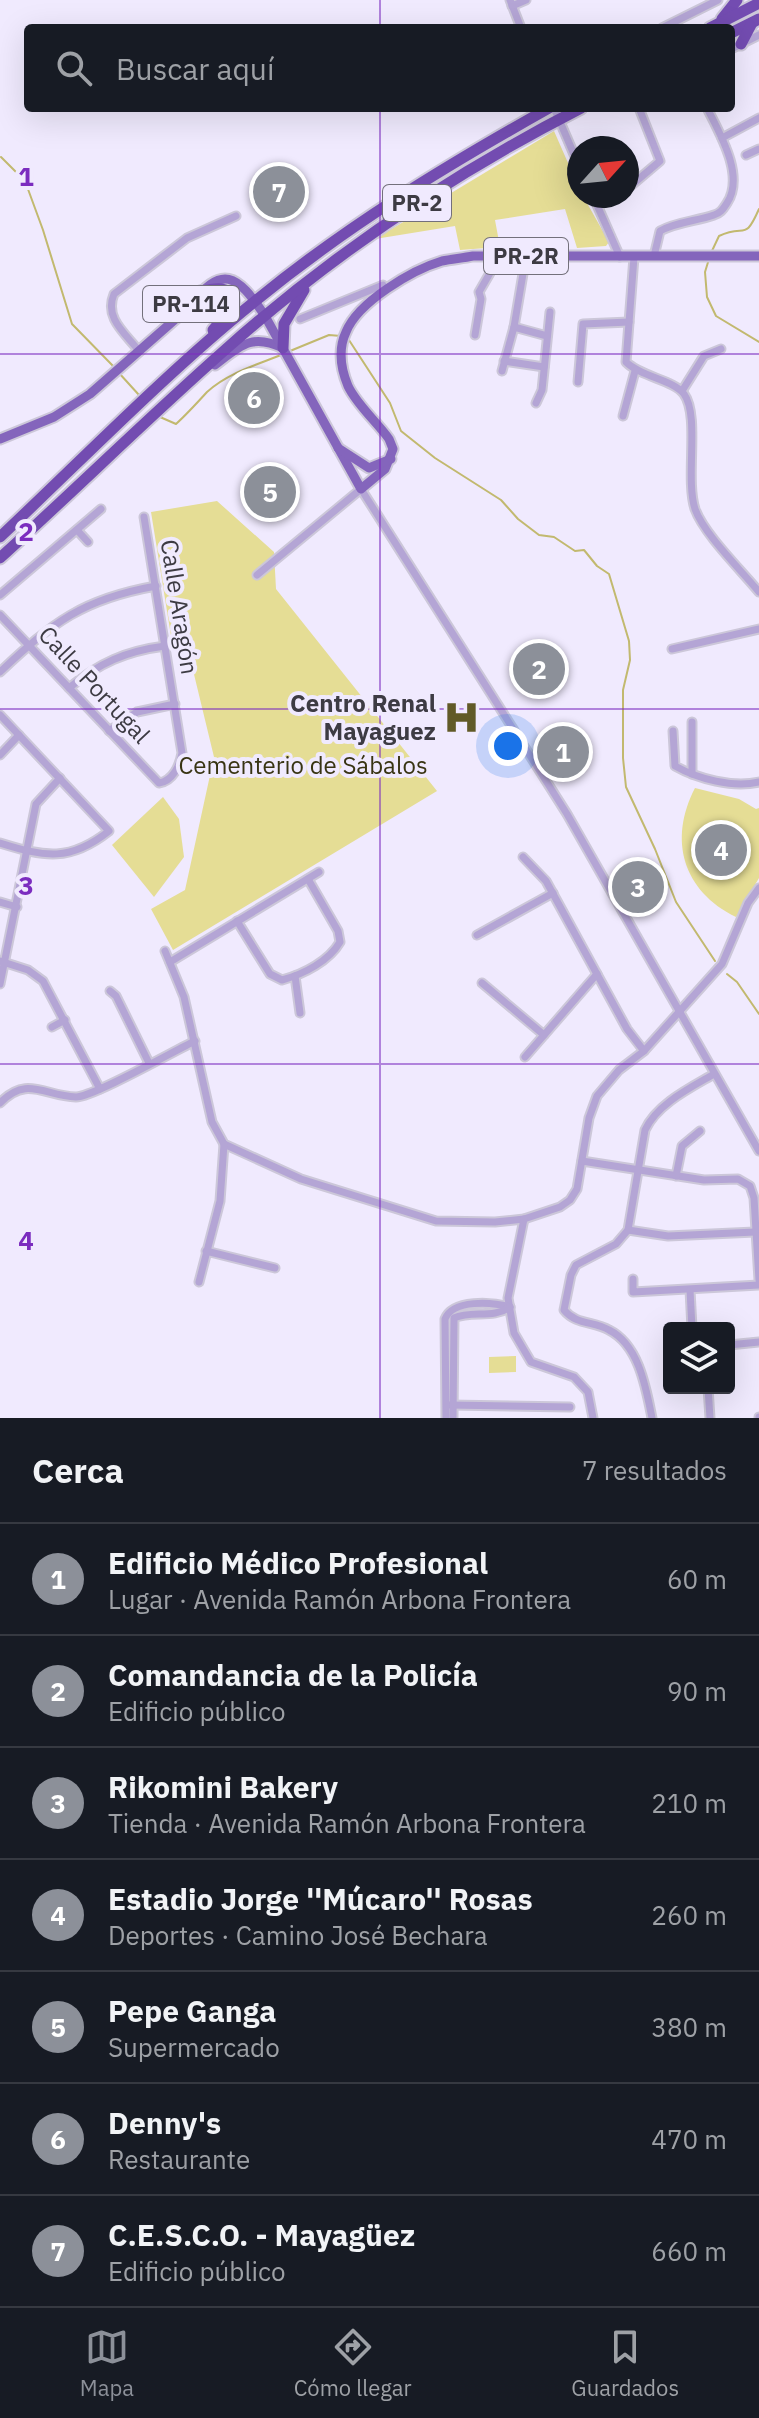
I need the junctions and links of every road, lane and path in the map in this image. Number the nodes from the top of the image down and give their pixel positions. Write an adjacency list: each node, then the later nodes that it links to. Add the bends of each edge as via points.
1 (526, 0): 4 (street)
2 (718, 0): 8 (street)
3 (737, 0): 9 (highway)
4 (511, 3): 7 (street)
5 (759, 3): 10 (highway)
6 (755, 21): 11 (highway); 13 (highway)
7 (519, 24)
8 (670, 24)
9 (716, 24)
10 (718, 24)
11 (735, 31)
12 (759, 35): 13 (street)
13 (736, 46)
14 (554, 112): 19 (street); 31 (highway, PR-2); 35 (highway, PR-2, via 392,199)
15 (641, 112): 22 (street, via 660,161)
16 (709, 112): 18 (street)
17 (759, 118): 18 (street)
18 (722, 138): 27 (street, via 735,183 732,196 717,215 660,231)
19 (567, 140)
20 (759, 149): 21 (street)
21 (746, 155)
22 (639, 179)
23 (599, 208): 29 (street)
24 (236, 216): 45 (street, via 187,238 114,294 112,317)
25 (489, 256): 26 (main road, PR-2R); 36 (main road, PR-2R, via 441,261 402,278); 42 (street)
26 (526, 256): 29 (main road, PR-2R); 41 (street)
27 (654, 256): 28 (main road, PR-2R); 30 (main road, PR-2R)
28 (759, 256)
29 (620, 257): 30 (main road, PR-2R)
30 (634, 257): 40 (street)
31 (310, 281): 38 (highway, PR-2); 46 (highway, via 284,324)
32 (383, 285): 34 (street)
33 (200, 292): 35 (main road, PR-114, via 224,278 234,280); 45 (main road, PR-114); 47 (highway, via 218,287 229,291 234,305)
34 (361, 293): 36 (street); 39 (street)
35 (255, 301): 38 (main road, PR-114); 47 (highway, PR-2)
36 (368, 305): 59 (main road, PR-2R, via 349,325 341,364 349,388 389,439)
37 (550, 312): 43 (street)
38 (265, 316): 46 (main road); 52 (highway, PR-2)
39 (300, 319)
40 (629, 322): 51 (street, via 626,362); 53 (street, via 583,324)
41 (514, 327): 43 (street); 48 (street)
42 (475, 335)
43 (547, 336): 49 (street)
44 (721, 349): 54 (street, via 704,356)
45 (139, 351): 57 (main road, PR-114, via 54,417)
46 (285, 352): 52 (main road, via 257,340); 58 (main road)
47 (190, 356): 61 (highway, PR-2)
48 (504, 361): 49 (street); 50 (street)
49 (544, 367): 55 (street)
50 (502, 371)
51 (635, 371): 54 (street); 56 (street)
52 (193, 381): 68 (highway, PR-2)
53 (578, 382)
54 (682, 391): 71 (street, via 691,407 695,510)
55 (536, 403)
56 (623, 416)
57 (0, 439)
58 (335, 446): 59 (main road, via 369,468); 60 (main road)
59 (391, 459): 60 (main road)
60 (361, 489): 69 (street); 110 (street, via 567,814)
61 (38, 501): 64 (highway); 66 (highway, PR-2)
62 (101, 509): 65 (street)
63 (144, 517): 70 (street, Calle Aragón)
64 (0, 528)
65 (77, 530): 67 (street); 72 (street)
66 (0, 537)
67 (88, 542)
68 (0, 558)
69 (257, 575)
70 (156, 586): 75 (street, via 80,608); 76 (street, Calle Aragón)
71 (759, 592)
72 (0, 595)
73 (0, 615): 75 (street, Calle Portugal)
74 (759, 629): 77 (street)
75 (28, 645): 78 (street); 79 (street, Calle Portugal)
76 (165, 646): 79 (street, via 112,659); 80 (street, Calle Aragón)
77 (672, 649)
78 (0, 672)
79 (69, 688): 83 (street, Calle Portugal)
80 (175, 704): 83 (street, via 137,712); 90 (street, Calle Aragón, via 182,753 177,769)
81 (0, 715): 85 (street)
82 (692, 722): 87 (street)
83 (109, 731): 90 (street, Calle Portugal)
84 (673, 731): 87 (street, via 675,766)
85 (19, 735): 86 (street); 88 (street)
86 (0, 755)
87 (692, 774): 89 (street)
88 (60, 778): 92 (street, via 36,804); 92 (street, via 109,831 72,853)
89 (759, 782)
90 (159, 783)
91 (0, 843): 92 (street)
92 (26, 851): 99 (street)
93 (523, 857): 97 (street)
94 (319, 872): 95 (street)
95 (308, 879): 100 (street); 106 (street, via 340,942 333,954)
96 (759, 888): 110 (street, via 723,962)
97 (553, 893): 101 (street); 105 (street)
98 (0, 902): 99 (street)
99 (17, 907): 103 (street)
100 (237, 921): 104 (street); 106 (street, via 270,974 282,980)
101 (477, 935)
102 (165, 951): 104 (street)
103 (3, 962): 108 (street); 112 (street, via 43,981)
104 (170, 962): 115 (street)
105 (597, 974): 114 (street); 116 (street)
106 (295, 976): 111 (street)
107 (482, 983): 114 (street)
108 (0, 984)
109 (110, 991): 118 (street)
110 (679, 1012): 116 (street); 119 (street)
111 (300, 1013)
112 (65, 1020): 113 (street); 120 (street)
113 (52, 1027)
114 (544, 1035): 117 (street)
115 (195, 1041): 118 (street); 123 (street, via 212,1122)
116 (644, 1051): 125 (street, via 597,1096)
117 (525, 1057)
118 (149, 1063): 120 (street)
119 (714, 1074): 124 (street); 126 (street, via 651,1118)
120 (100, 1089): 121 (street, via 78,1097 30,1088 11,1092)
121 (0, 1103)
122 (700, 1131): 127 (street, via 682,1146)
123 (224, 1144): 128 (street, via 301,1179 436,1221); 131 (street, via 220,1201)
124 (759, 1151)
125 (582, 1161): 126 (street); 128 (street, via 570,1200)
126 (638, 1171): 127 (street); 129 (street)
127 (676, 1176): 130 (street, via 745,1182 753,1192)
128 (524, 1219): 137 (street)
129 (628, 1230): 130 (street, via 668,1236); 149 (street, via 616,1244 576,1265 564,1310 571,1318 610,1330 634,1353)
130 (755, 1232): 135 (street)
131 (206, 1251): 132 (street); 134 (street)
132 (275, 1268)
133 (633, 1279): 136 (street, via 633,1292)
134 (199, 1282)
135 (759, 1283): 136 (street)
136 (690, 1290): 140 (street)
137 (510, 1307): 138 (street); 139 (street, via 501,1313); 148 (street, via 514,1333 531,1362 574,1377 588,1392)
138 (452, 1308): 139 (street); 144 (street, via 445,1319)
139 (458, 1315): 144 (street, via 453,1321)
140 (692, 1322)
141 (759, 1342): 142 (street)
142 (735, 1344)
143 (708, 1394): 150 (street)
144 (449, 1405): 145 (street); 146 (street); 147 (street)
145 (570, 1407)
146 (446, 1418)
147 (453, 1418)
148 (593, 1418)
149 (652, 1418)
150 (710, 1418)

